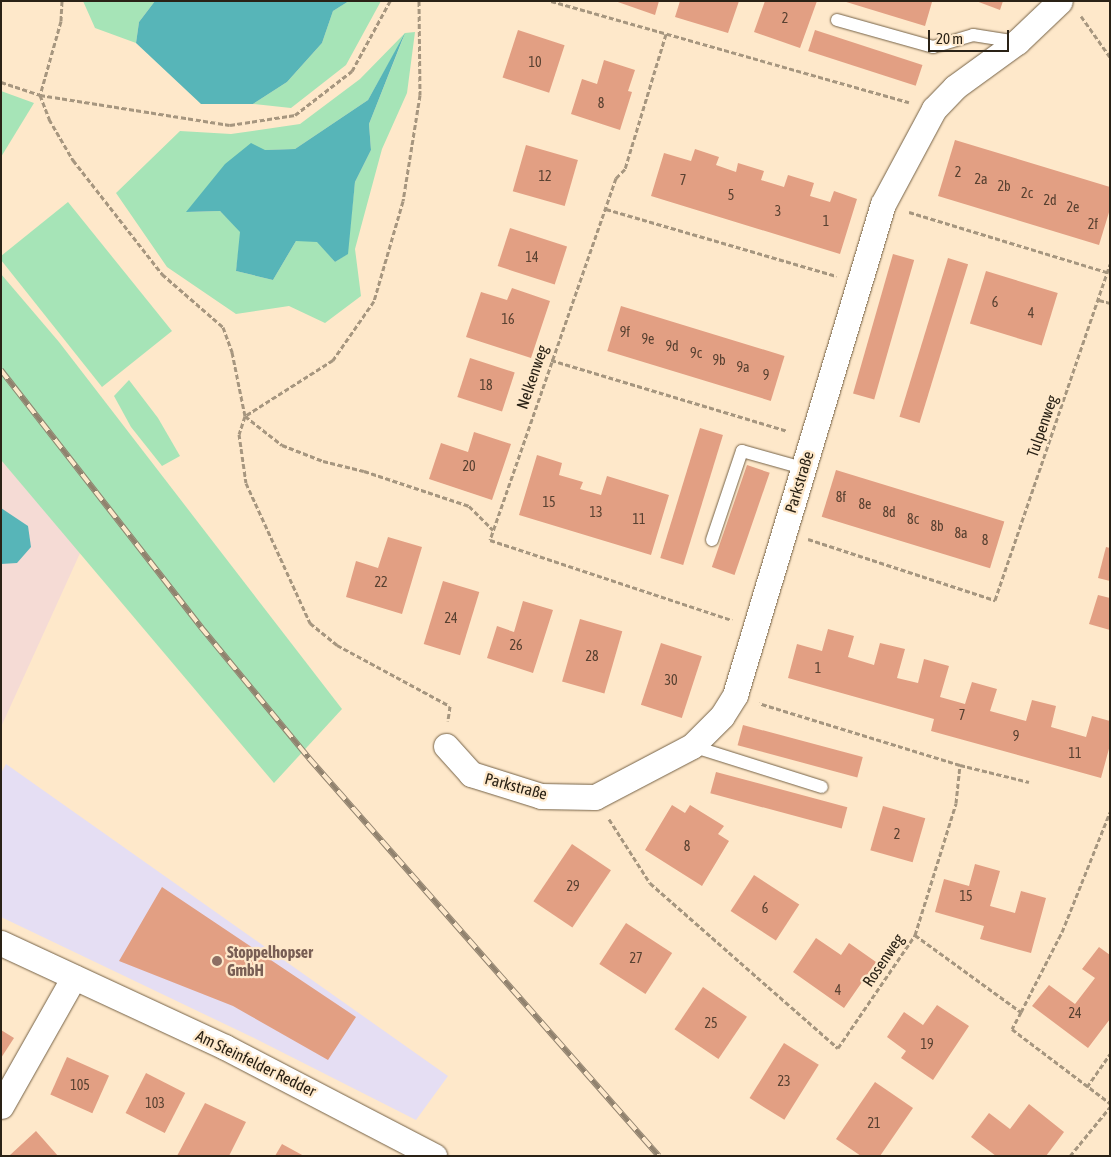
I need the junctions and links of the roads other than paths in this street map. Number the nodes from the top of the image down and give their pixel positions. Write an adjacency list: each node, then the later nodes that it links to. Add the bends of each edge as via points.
1 (1068, 5): 3 (street, Parkstraße)
2 (837, 20): 3 (lane, via 932,47 973,35)
3 (1017, 42): 4 (street, Parkstraße, via 955,87 934,109 883,204)
4 (803, 468): 5 (lane, via 742,451); 7 (street, Parkstraße, via 735,696 722,716)
5 (712, 540)
6 (446, 746): 7 (street, Parkstraße, via 471,774 541,796 595,796)
7 (692, 746): 8 (lane)
8 (822, 787)
9 (1, 943): 10 (street, Am Steinfelder Redder)
10 (74, 977): 11 (street); 12 (street, Am Steinfelder Redder, via 225,1046)
11 (1, 1106)
12 (434, 1156)

